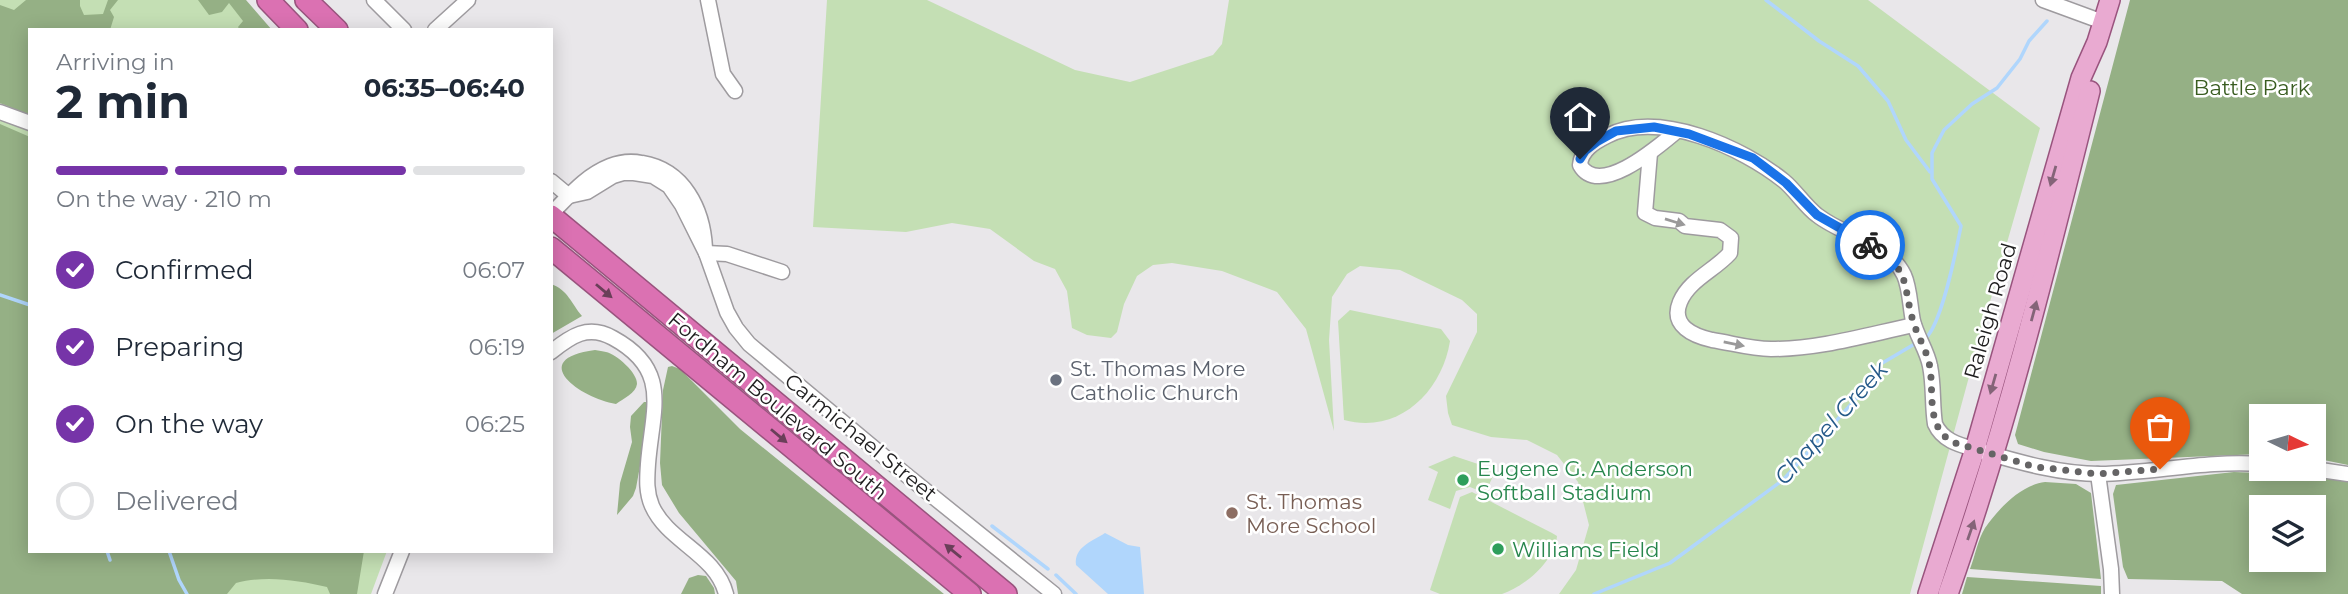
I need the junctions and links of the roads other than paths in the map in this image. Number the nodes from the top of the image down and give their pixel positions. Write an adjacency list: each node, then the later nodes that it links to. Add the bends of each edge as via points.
1 (268, 0): 9 (highway)
2 (306, 0): 10 (highway)
3 (374, 0): 11 (street)
4 (468, 0): 12 (street)
5 (708, 0): 14 (street, via 723,74)
6 (2043, 0): 8 (street)
7 (2110, 0): 8 (main road, Raleigh Road)
8 (2103, 22): 13 (main road, Raleigh Road)
9 (295, 28)
10 (335, 28)
11 (402, 28)
12 (437, 28)
13 (2097, 42): 28 (main road, Raleigh Road, one-way to 28, via 2081,78); 29 (main road, Raleigh Road, one-way to 13, via 2094,78)
14 (735, 91)
15 (0, 113): 16 (street)
16 (28, 122)
17 (1677, 131): 18 (street); 18 (street, via 1654,127 1616,131 1585,151 1580,165 1587,174 1605,175); 26 (street, via 1753,158 1817,215 1886,254 1903,274)
18 (1650, 153): 26 (street, one-way to 26, via 1645,213 1685,226 1720,230 1731,238 1730,254 1681,300 1680,321 1687,331 1769,349)
19 (553, 183): 20 (street)
20 (569, 196): 21 (street); 24 (street, Carmichael Street, via 623,173 653,176 676,195)
21 (553, 213)
22 (553, 217): 38 (highway, Fordham Boulevard South, one-way to 22)
23 (553, 250): 37 (highway, Fordham Boulevard South, one-way to 37)
24 (706, 253): 25 (street, via 727,254); 39 (street, Carmichael Street, via 727,312 749,344)
25 (782, 272)
26 (1920, 338): 28 (street, via 1930,366 1937,428 1952,442)
27 (553, 351): 36 (street, via 592,330 624,344 646,368 655,387 646,485 650,502 656,516 718,574)
28 (1975, 449): 29 (street); 40 (main road, Raleigh Road)
29 (1994, 455): 32 (street, via 2035,467); 41 (main road, Raleigh Road, one-way to 29)
30 (2249, 464): 32 (street)
31 (2326, 471): 33 (street)
32 (2098, 474): 42 (street)
33 (2348, 474)
34 (401, 553): 35 (street)
35 (386, 594)
36 (726, 594)
37 (970, 594)
38 (1006, 594)
39 (1054, 594)
40 (1928, 594)
41 (1948, 594)
42 (2112, 594)

